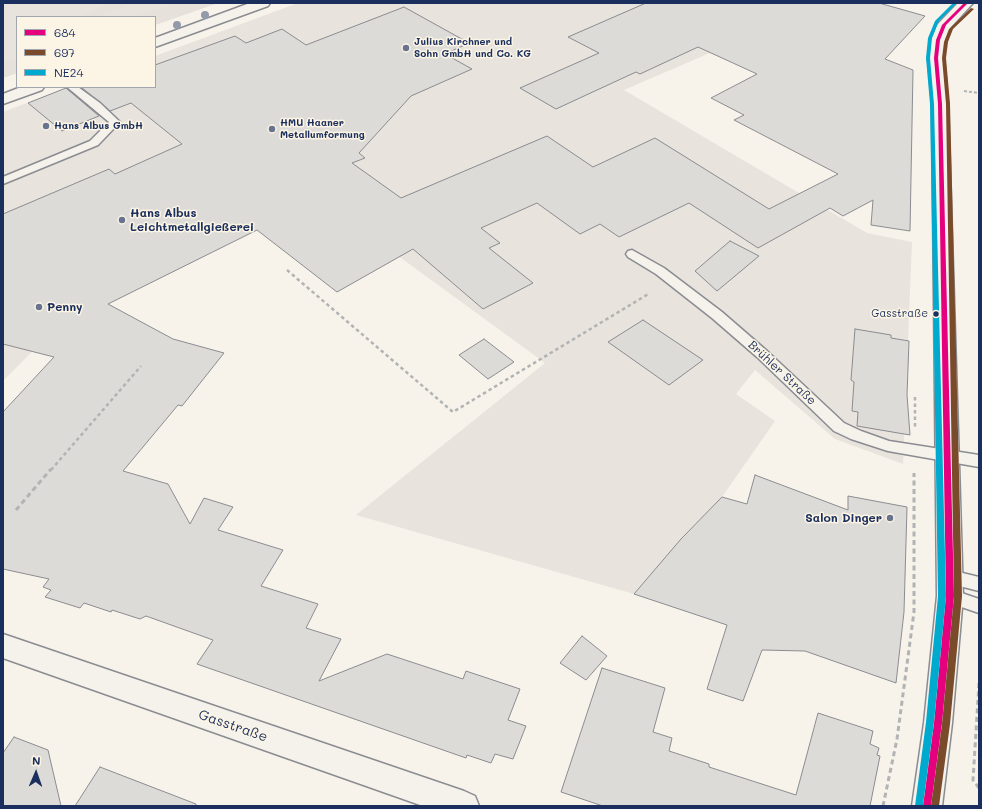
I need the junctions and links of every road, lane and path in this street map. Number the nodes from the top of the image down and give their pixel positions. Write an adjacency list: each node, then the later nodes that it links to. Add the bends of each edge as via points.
1 (263, 3): 3 (main road)
2 (966, 3): 16 (main road, via 944,25 938,40 936,58 940,104)
3 (156, 43)
4 (33, 88): 8 (main road)
5 (73, 88): 9 (lane, via 115,122 94,143)
6 (962, 91): 7 (path)
7 (979, 93)
8 (3, 99)
9 (3, 181)
10 (632, 254): 12 (lane, Brühler Straße)
11 (287, 270): 12 (path, via 454,412)
12 (671, 280): 15 (lane, Brühler Straße, via 723,320 839,427 888,446)
13 (142, 366): 18 (path)
14 (915, 394): 15 (path)
15 (914, 450): 16 (lane, Brühler Straße); 26 (path, via 914,612 897,739)
16 (948, 455): 17 (lane, Brühler Straße); 20 (main road)
17 (979, 461)
18 (16, 510)
19 (979, 584): 20 (lane)
20 (950, 586): 21 (lane); 27 (main road, via 938,723)
21 (979, 606)
22 (3, 646): 25 (main road, Gasstraße)
23 (979, 683): 24 (path, via 973,780)
24 (979, 788)
25 (464, 806)
26 (884, 806)
27 (926, 806)

